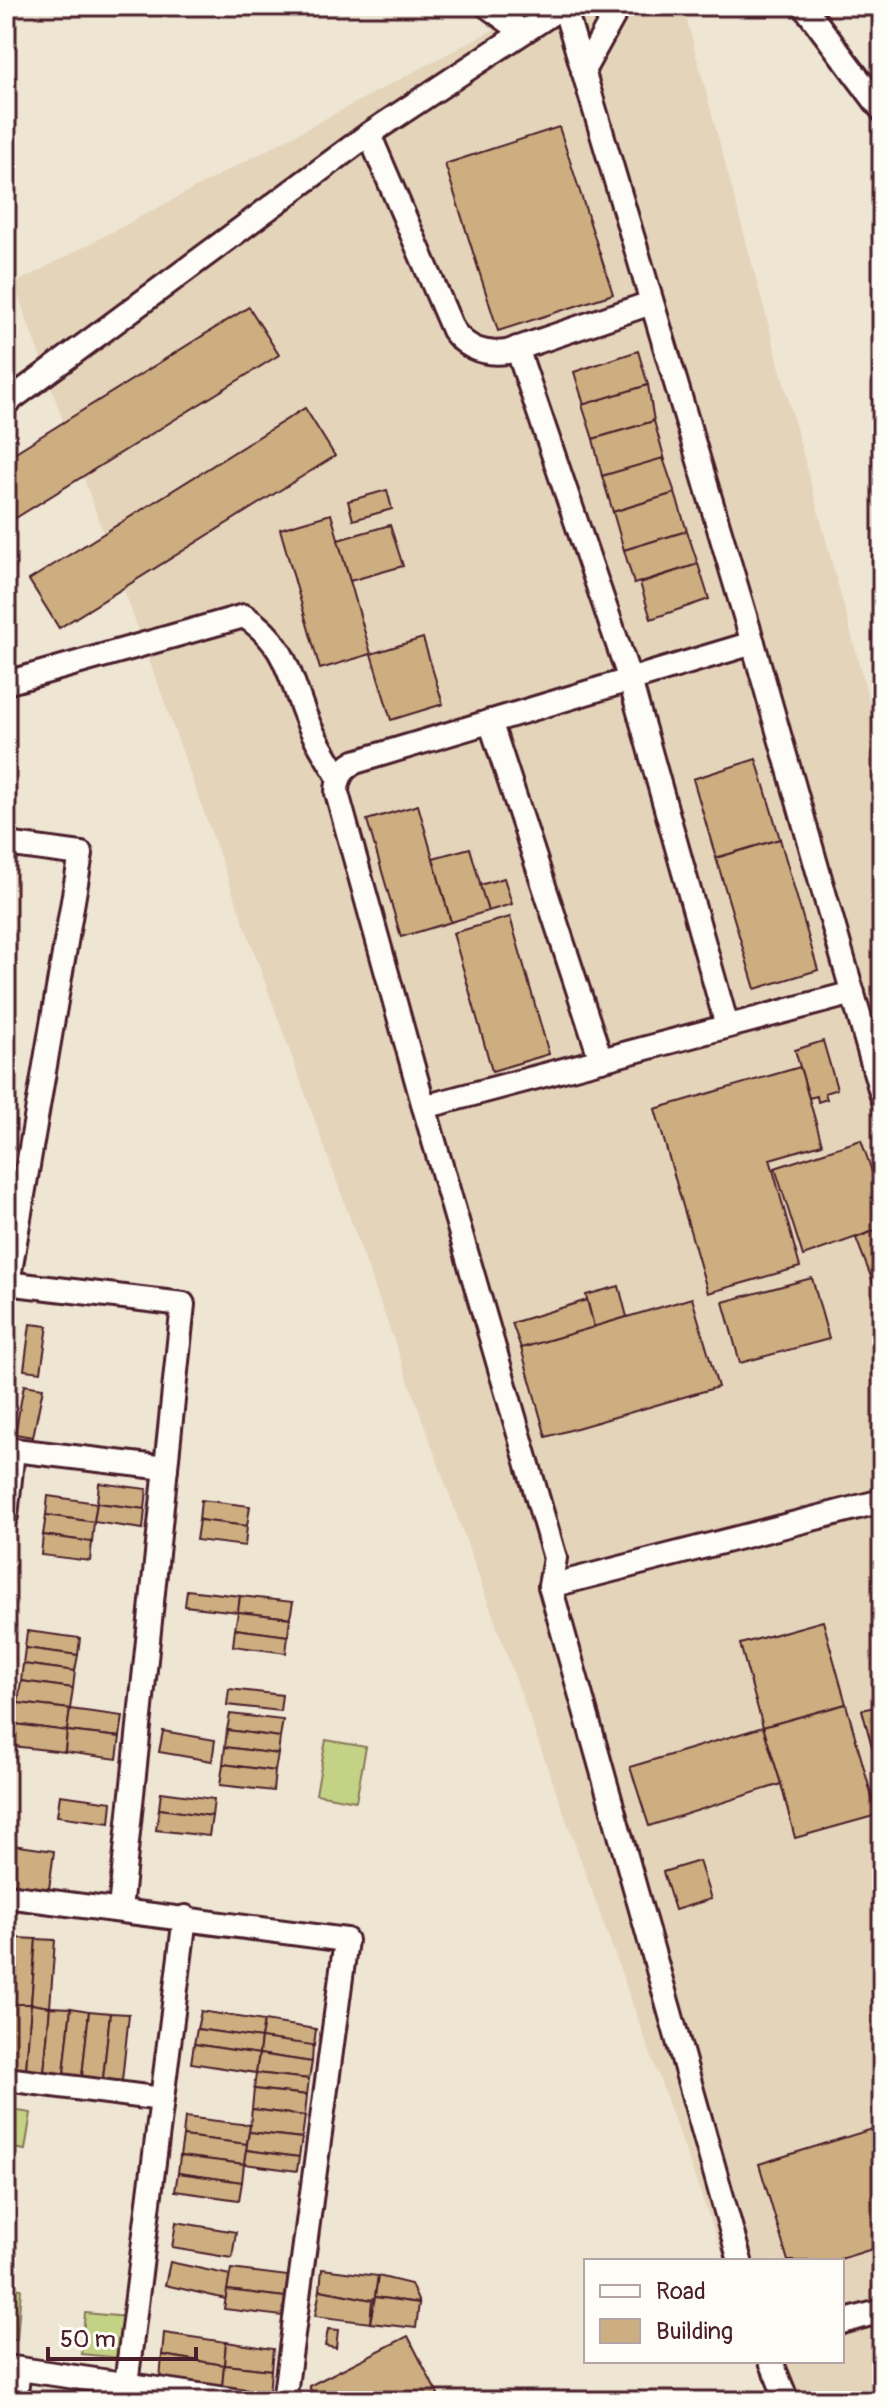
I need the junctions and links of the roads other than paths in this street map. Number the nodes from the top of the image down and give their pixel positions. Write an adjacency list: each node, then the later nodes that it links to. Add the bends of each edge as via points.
1 (487, 6): 5 (street)
2 (564, 6): 5 (street); 6 (street)
3 (619, 6): 6 (street)
4 (804, 6): 7 (street)
5 (523, 32): 8 (street)
6 (583, 71): 9 (street)
7 (882, 110)
8 (369, 134): 10 (street, via 453,330 467,345 486,353); 11 (street)
9 (651, 303): 10 (street); 12 (street)
10 (517, 348): 13 (street)
11 (6, 403)
12 (753, 643): 13 (street); 18 (street)
13 (630, 680): 15 (street); 19 (street)
14 (6, 683): 16 (street, via 244,616 277,645 309,725)
15 (490, 721): 16 (street, via 355,762); 20 (street)
16 (339, 778): 22 (street, via 337,793)
17 (6, 844): 23 (street, via 81,854)
18 (853, 993): 19 (street); 21 (street)
19 (727, 1026): 20 (street)
20 (601, 1060): 22 (street)
21 (882, 1096)
22 (424, 1107): 28 (street, via 555,1558)
23 (7, 1283): 25 (street, via 183,1304)
24 (9, 1450): 25 (street); 27 (street)
25 (166, 1468): 30 (street)
26 (882, 1501): 28 (street)
27 (6, 1516)
28 (550, 1586): 34 (street)
29 (6, 1896): 30 (street)
30 (120, 1909): 31 (street)
31 (185, 1917): 33 (street); 42 (street, via 346,1940)
32 (6, 2079): 33 (street)
33 (162, 2099): 39 (street)
34 (739, 2259)
35 (882, 2311): 36 (street)
36 (844, 2321)
37 (772, 2363): 43 (street)
38 (13, 2368): 39 (street); 40 (street)
39 (126, 2384): 41 (street)
40 (15, 2401)
41 (240, 2401)
42 (284, 2401)
43 (787, 2401)

